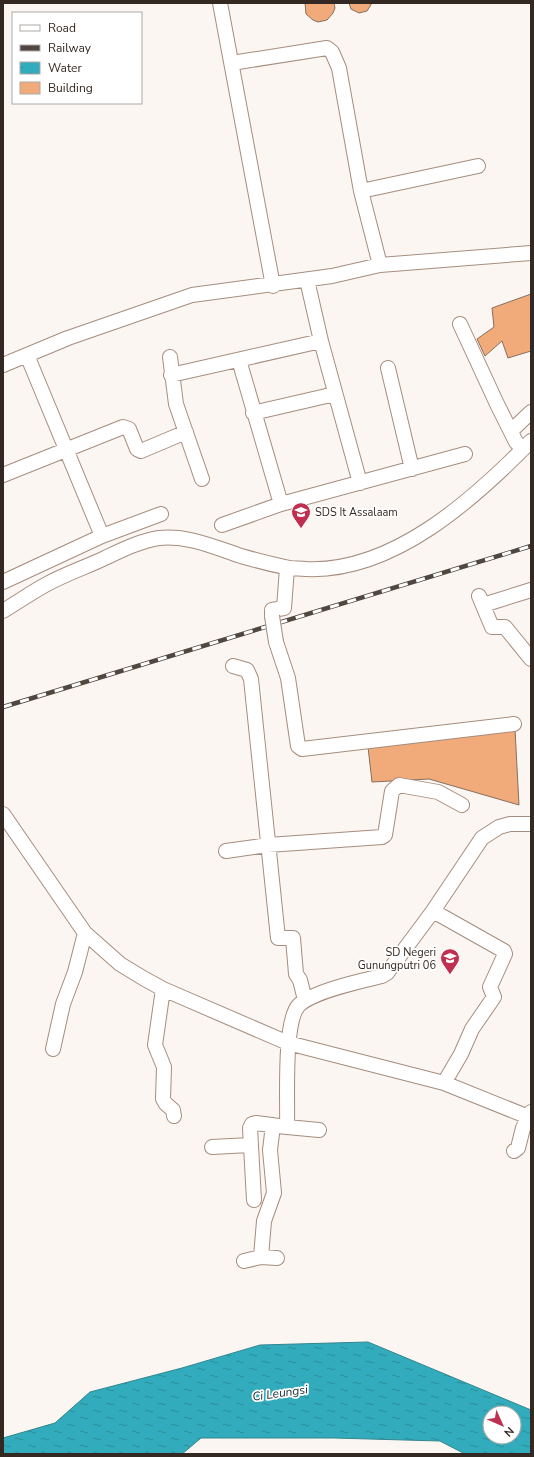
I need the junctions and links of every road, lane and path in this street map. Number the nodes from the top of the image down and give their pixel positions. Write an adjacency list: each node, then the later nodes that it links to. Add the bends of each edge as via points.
1 (220, 3): 2 (street)
2 (232, 63): 4 (street, via 326,48 332,52 339,68); 8 (street)
3 (478, 166): 4 (street)
4 (361, 191): 6 (street)
5 (531, 253): 6 (street)
6 (380, 265): 7 (street)
7 (307, 280): 8 (street); 10 (street)
8 (273, 286): 11 (street, via 192,296 68,338)
9 (460, 324): 20 (street)
10 (321, 341): 13 (street); 17 (street)
11 (27, 355): 14 (street); 23 (street)
12 (170, 357): 16 (street)
13 (238, 360): 16 (street); 19 (street)
14 (3, 365)
15 (388, 368): 25 (street)
16 (171, 376): 21 (street, via 176,404)
17 (335, 394): 19 (street); 28 (street)
18 (531, 412): 20 (street)
19 (253, 413): 29 (street)
20 (511, 431): 22 (street, via 516,442)
21 (186, 432): 23 (street, via 141,451 137,449 130,431 123,427); 27 (street)
22 (527, 445): 33 (street, via 464,503 430,528 397,546 338,566 318,569)
23 (66, 450): 26 (street); 32 (street)
24 (465, 454): 25 (street)
25 (412, 469): 28 (street)
26 (3, 475)
27 (202, 479)
28 (360, 483): 29 (street)
29 (281, 504): 31 (street)
30 (161, 514): 32 (street)
31 (222, 525)
32 (102, 536): 34 (street)
33 (287, 568): 36 (street, via 202,542 160,538 127,548 48,584); 39 (street, bridge, via 284,608 272,610 272,616 276,642 288,678 298,746 302,749)
34 (3, 582)
35 (531, 590): 37 (street, via 481,600 492,627 504,626)
36 (3, 611)
37 (531, 659)
38 (233, 666): 43 (street, via 247,670 251,679)
39 (514, 724)
40 (462, 805): 43 (street, via 441,793 399,785 392,791 385,835 382,837)
41 (3, 814): 46 (street)
42 (531, 824): 45 (street, via 505,825 482,838)
43 (268, 845): 44 (street); 48 (street, via 278,938 293,938 296,974)
44 (226, 851)
45 (433, 911): 48 (street, via 387,973); 51 (street, via 504,951 505,954 490,987 494,997 472,1029)
46 (85, 933): 47 (street, via 120,964); 50 (street, via 63,1004)
47 (163, 989): 49 (street); 52 (street, via 155,1045 164,1067 163,1099 173,1110)
48 (305, 1000): 49 (street, via 294,1011)
49 (288, 1043): 51 (street); 55 (street)
50 (53, 1049)
51 (444, 1083): 53 (street)
52 (174, 1116)
53 (530, 1116): 59 (street, via 523,1128 518,1148)
54 (273, 1125): 55 (street); 57 (street, via 251,1125); 61 (street, via 270,1150 274,1193 264,1221)
55 (287, 1127): 56 (street)
56 (319, 1130)
57 (250, 1145): 58 (street); 60 (street)
58 (212, 1147)
59 (514, 1151)
60 (254, 1200)
61 (261, 1257): 62 (street); 63 (street)
62 (277, 1258)
63 (244, 1261)

